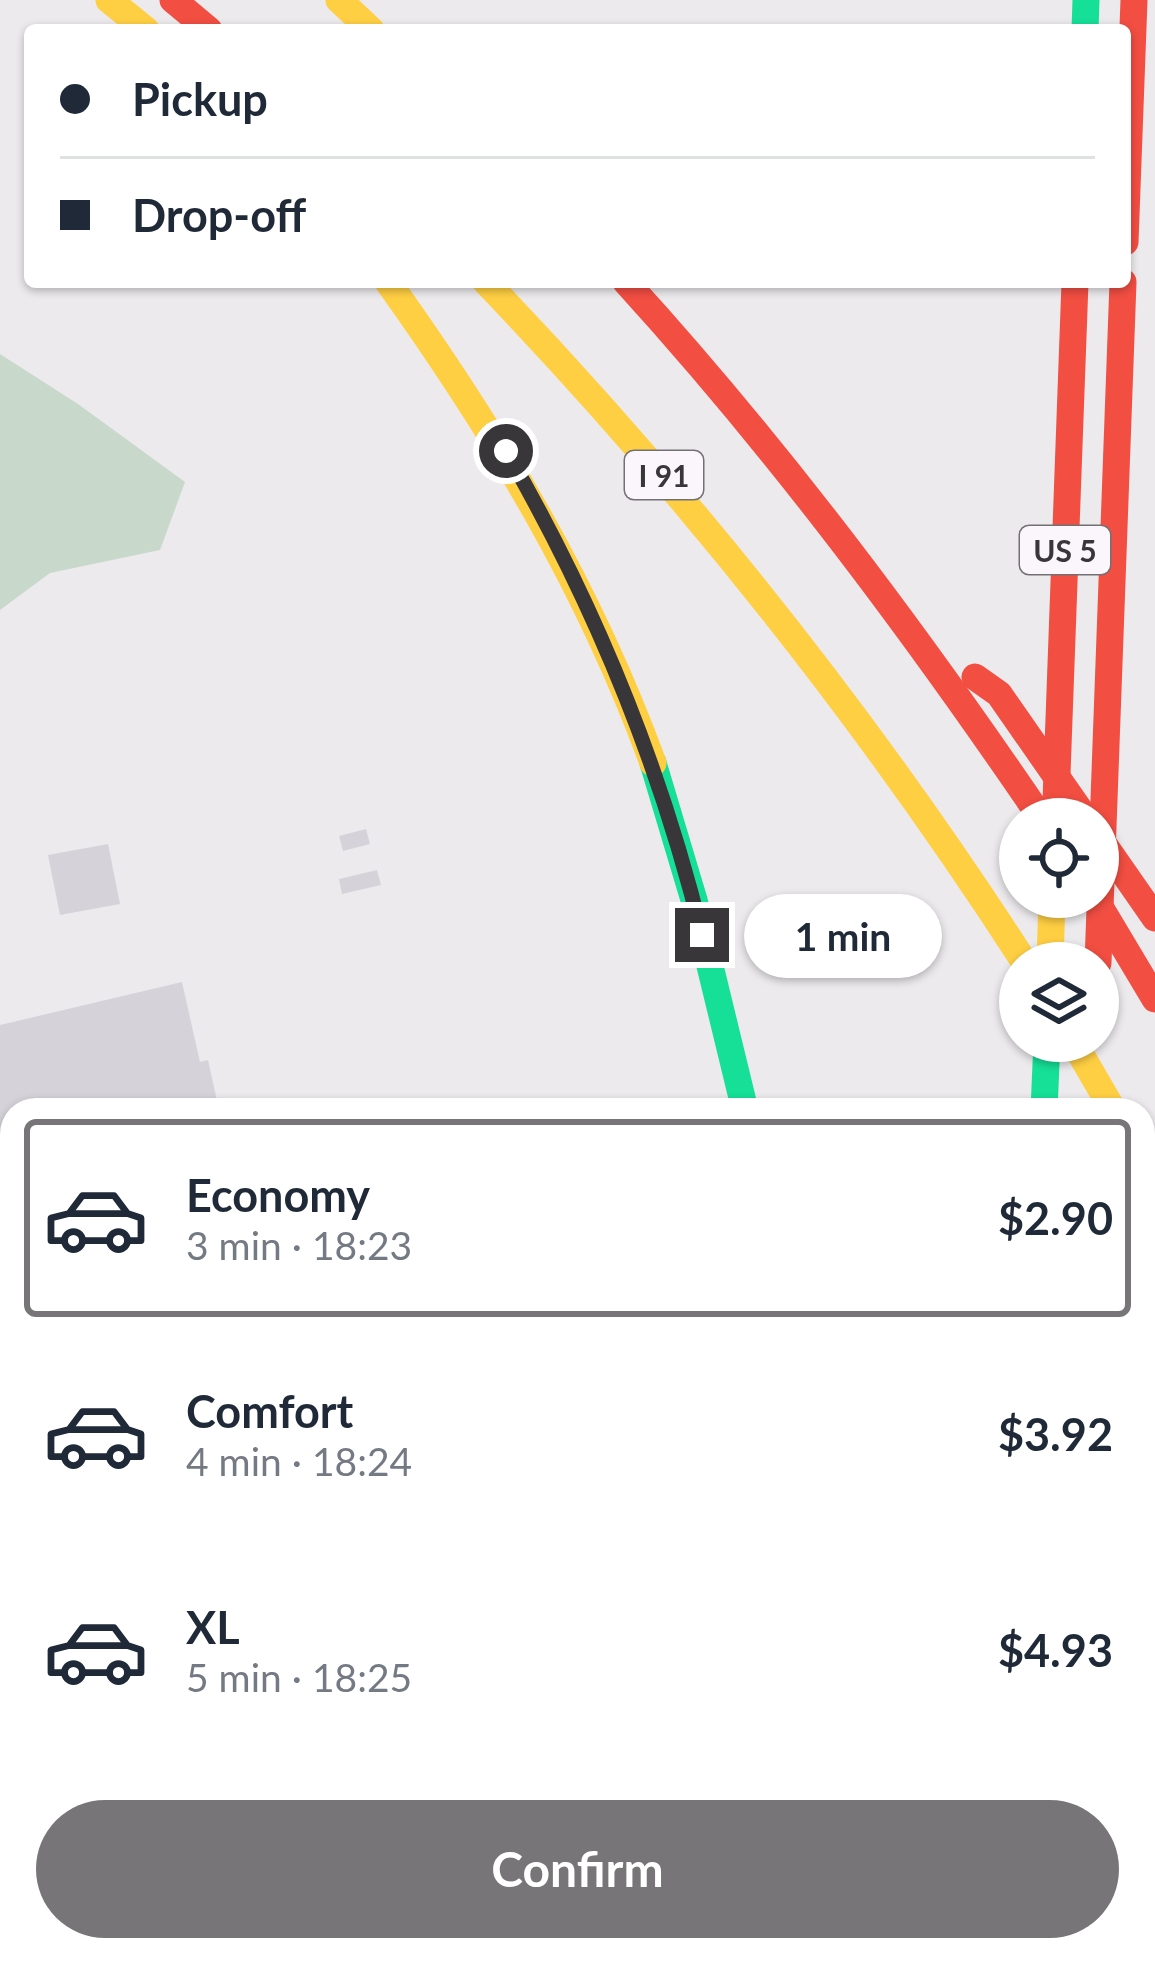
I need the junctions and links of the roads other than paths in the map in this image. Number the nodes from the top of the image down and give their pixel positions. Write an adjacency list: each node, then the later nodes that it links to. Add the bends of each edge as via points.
1 (109, 0): 5 (highway)
2 (173, 0): 6 (highway)
3 (339, 0): 7 (highway)
4 (1134, 0): 8 (highway)
5 (139, 24)
6 (202, 24)
7 (365, 24)
8 (1131, 81)
9 (392, 288): 27 (highway, via 506,451 603,640 674,828)
10 (492, 288): 21 (highway, I 91, via 751,578)
11 (631, 288): 14 (highway, via 766,442)
12 (1075, 288): 16 (highway, US 5)
13 (1124, 288): 22 (highway, US 5)
14 (913, 632): 15 (highway); 17 (highway, bridge, via 998,694)
15 (1028, 798)
16 (1056, 798)
17 (1071, 798)
18 (1119, 866): 20 (highway, bridge)
19 (1107, 918): 23 (highway, bridge)
20 (1155, 918)
21 (1012, 942)
22 (1099, 942)
23 (1155, 999)
24 (1046, 1062): 28 (highway)
25 (1085, 1062): 30 (highway, bridge)
26 (1094, 1062): 29 (highway)
27 (742, 1098)
28 (1045, 1098)
29 (1093, 1098)
30 (1106, 1098)

